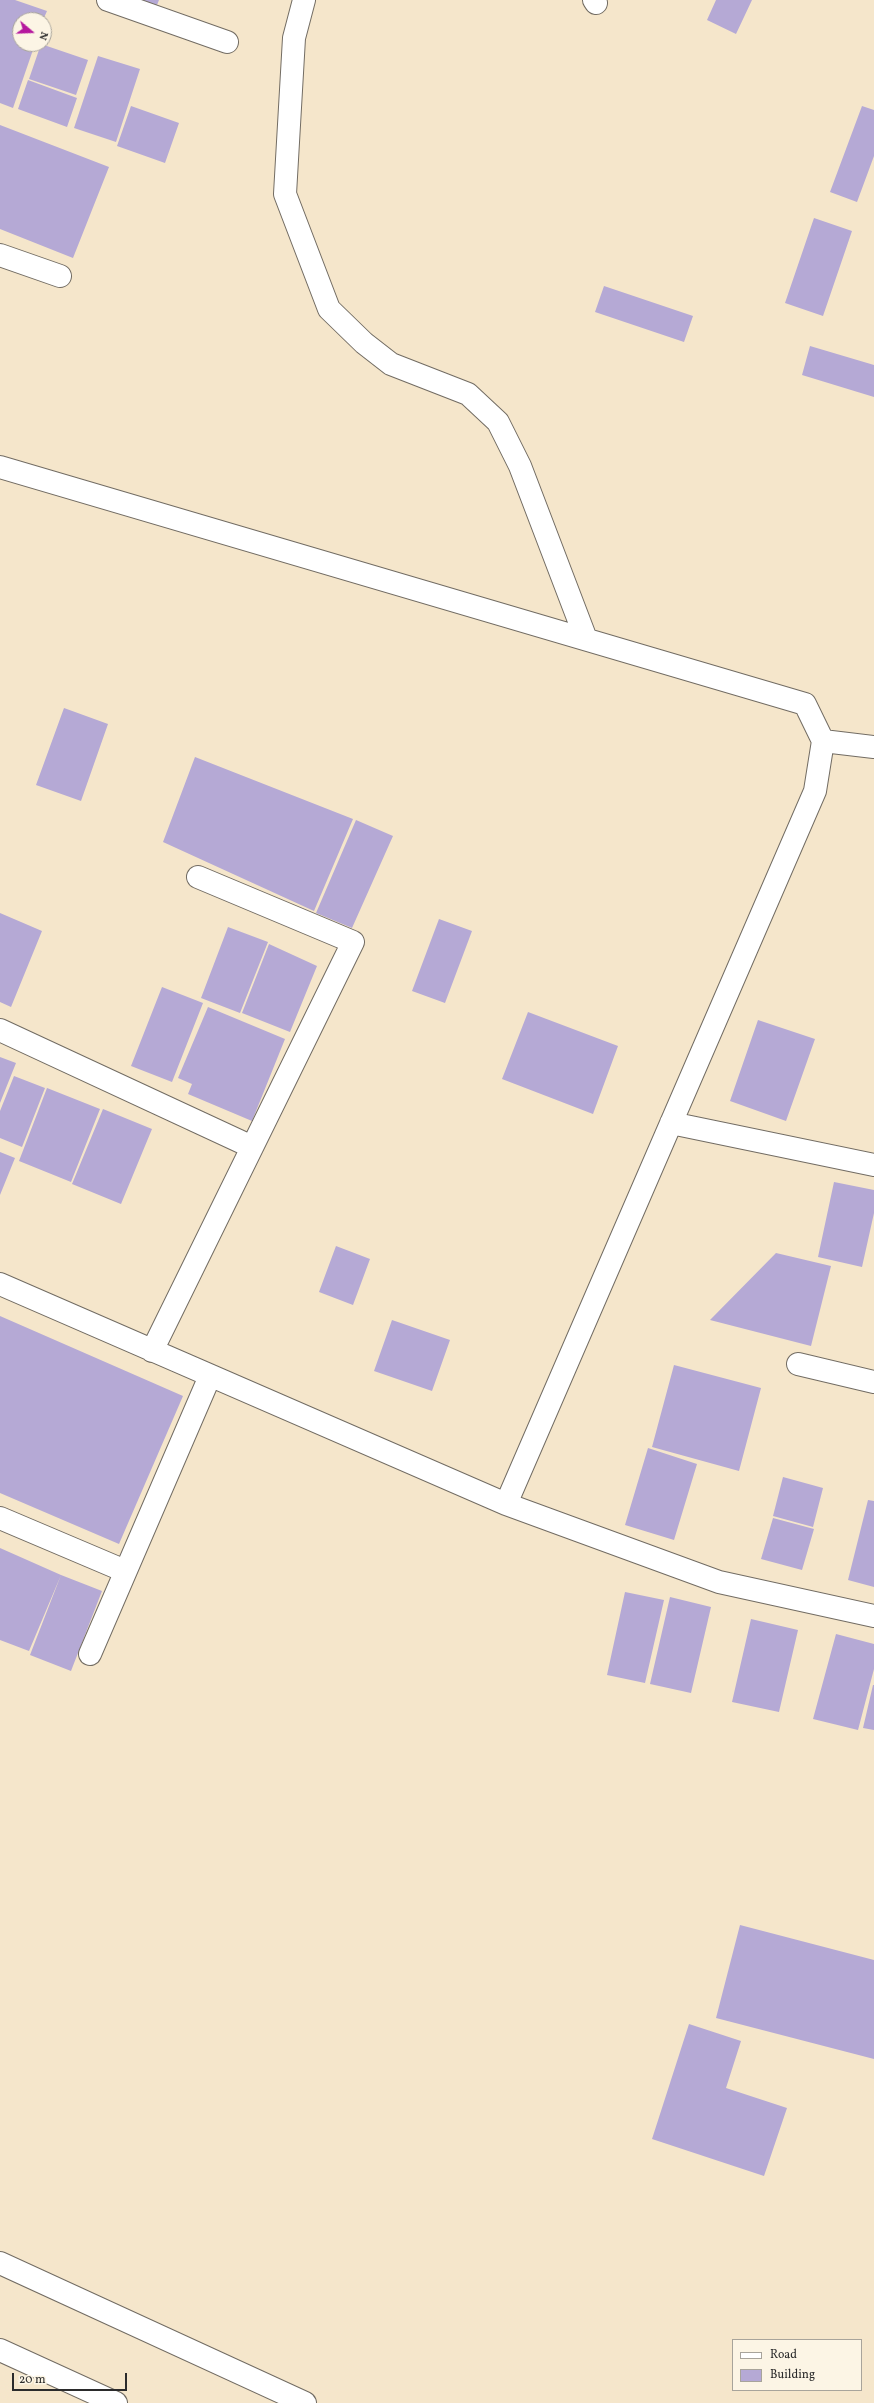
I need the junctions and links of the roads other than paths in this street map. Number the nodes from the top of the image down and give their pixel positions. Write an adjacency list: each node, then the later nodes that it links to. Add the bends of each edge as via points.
1 (108, 0): 3 (main road)
2 (304, 0): 7 (main road, via 294,38 285,194 329,308 364,343 391,364 468,394 498,422 520,466)
3 (228, 42)
4 (0, 255): 5 (main road)
5 (60, 276)
6 (0, 467): 7 (main road)
7 (586, 639): 8 (main road, via 804,704)
8 (823, 741): 9 (main road); 12 (main road, via 816,791)
9 (874, 747)
10 (198, 877): 13 (main road, via 353,942)
11 (0, 1030): 13 (main road)
12 (671, 1123): 14 (main road); 20 (main road)
13 (252, 1147): 16 (main road)
14 (874, 1165)
15 (0, 1284): 16 (main road)
16 (152, 1351): 18 (main road)
17 (798, 1364): 19 (main road)
18 (210, 1376): 20 (main road); 22 (main road)
19 (874, 1382)
20 (506, 1504): 23 (main road, via 719,1582)
21 (0, 1518): 22 (main road)
22 (125, 1571): 24 (main road)
23 (874, 1616)
24 (90, 1654)
25 (0, 2263): 28 (main road)
26 (0, 2350): 27 (main road)
27 (116, 2403)
28 (305, 2403)

